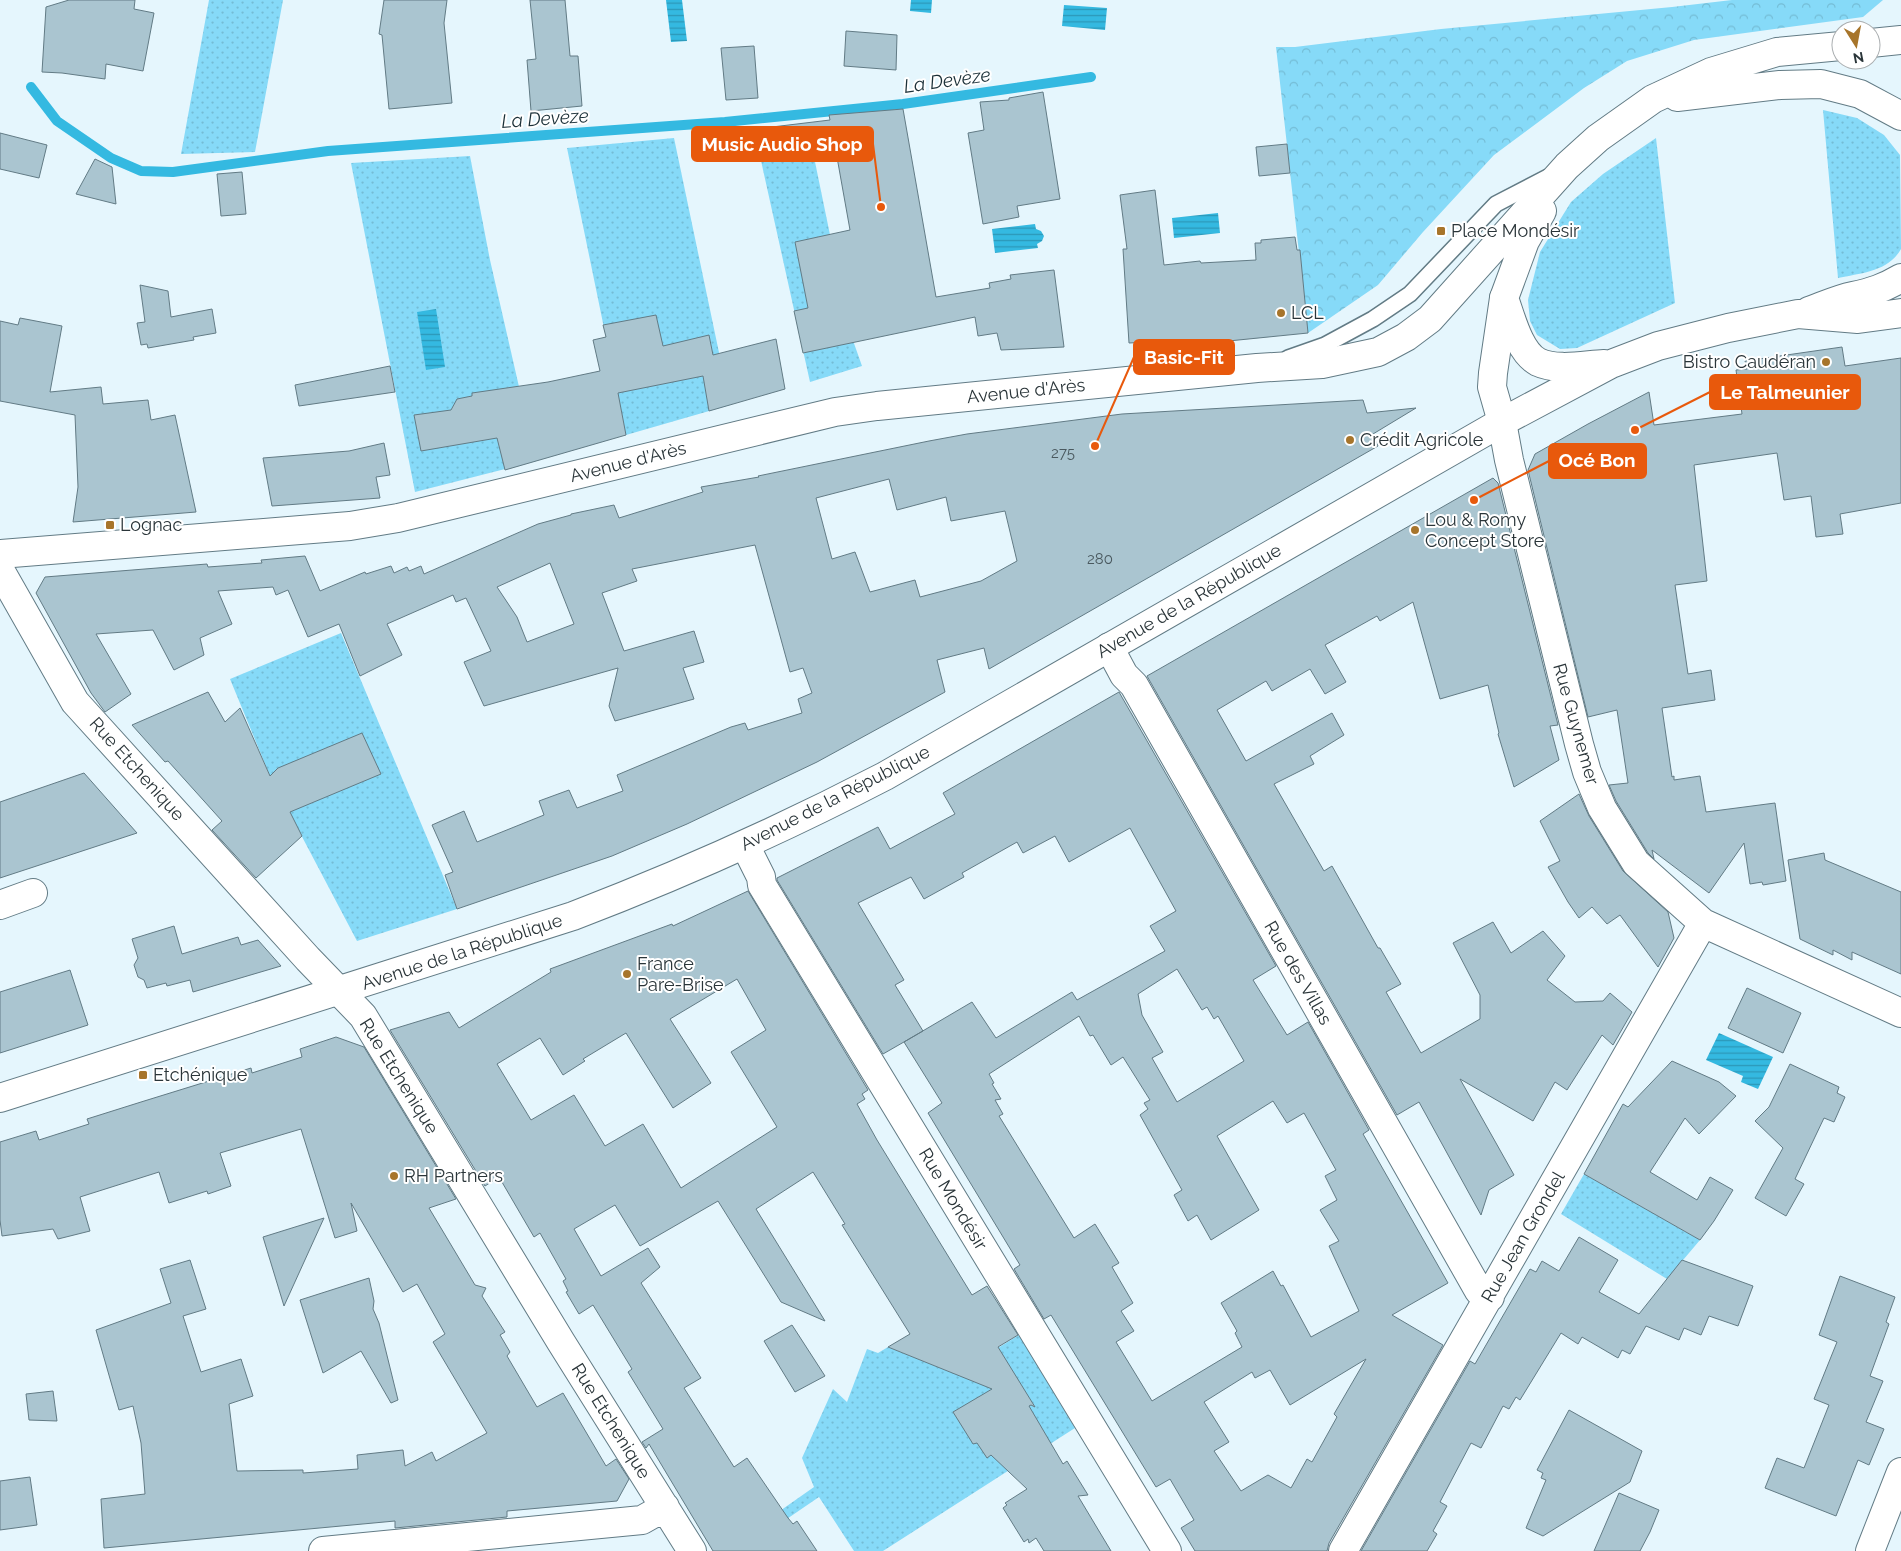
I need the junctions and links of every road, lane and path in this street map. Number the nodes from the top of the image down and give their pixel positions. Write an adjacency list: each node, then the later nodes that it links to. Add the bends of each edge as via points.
1 (1901, 40): 2 (street)
2 (1881, 42)
3 (1831, 47): 4 (street, via 1777,52 1711,72)
4 (1653, 99): 5 (street, via 1780,85 1821,84 1860,94); 6 (street, via 1598,138)
5 (1901, 116)
6 (1567, 166): 8 (street, via 1525,240); 13 (street, Avenue d'Arès, via 1440,310 1406,337 1378,352 1322,364 836,412 407,516 350,526)
7 (1901, 278): 10 (street, via 1869,293)
8 (1504, 298): 11 (street, via 1519,339 1538,362 1559,367); 12 (street, via 1492,386)
9 (1901, 313): 10 (street, via 1858,319)
10 (1798, 314): 11 (street, via 1658,346)
11 (1611, 364): 12 (street, Avenue de la République)
12 (1502, 422): 15 (street, Avenue de la République); 19 (street, Rue Guynemer, via 1587,772 1602,808 1636,863)
13 (0, 554)
14 (0, 570): 20 (street, Rue Etchenique, via 76,702 308,959)
15 (1109, 647): 16 (street, Avenue de la République, via 885,776); 23 (street, Rue des Villas, via 1124,675 1134,685 1479,1291)
16 (745, 845): 20 (street, Avenue de la République, via 660,883 573,916); 28 (street, Rue Mondésir, via 762,885)
17 (33, 893): 18 (street)
18 (0, 905)
19 (1703, 923): 21 (street, Rue Guynemer); 23 (street, Rue Jean Grondel)
20 (340, 990): 22 (street, Avenue de la République); 25 (street, Rue Etchenique, via 363,1016)
21 (1901, 1013)
22 (0, 1098)
23 (1490, 1297): 29 (street, Rue Jean Grondel)
24 (1901, 1472): 30 (street)
25 (665, 1507): 26 (street, via 642,1520); 27 (street, Rue Etchenique)
26 (323, 1551)
27 (692, 1551)
28 (1167, 1551)
29 (1343, 1551)
30 (1870, 1551)

